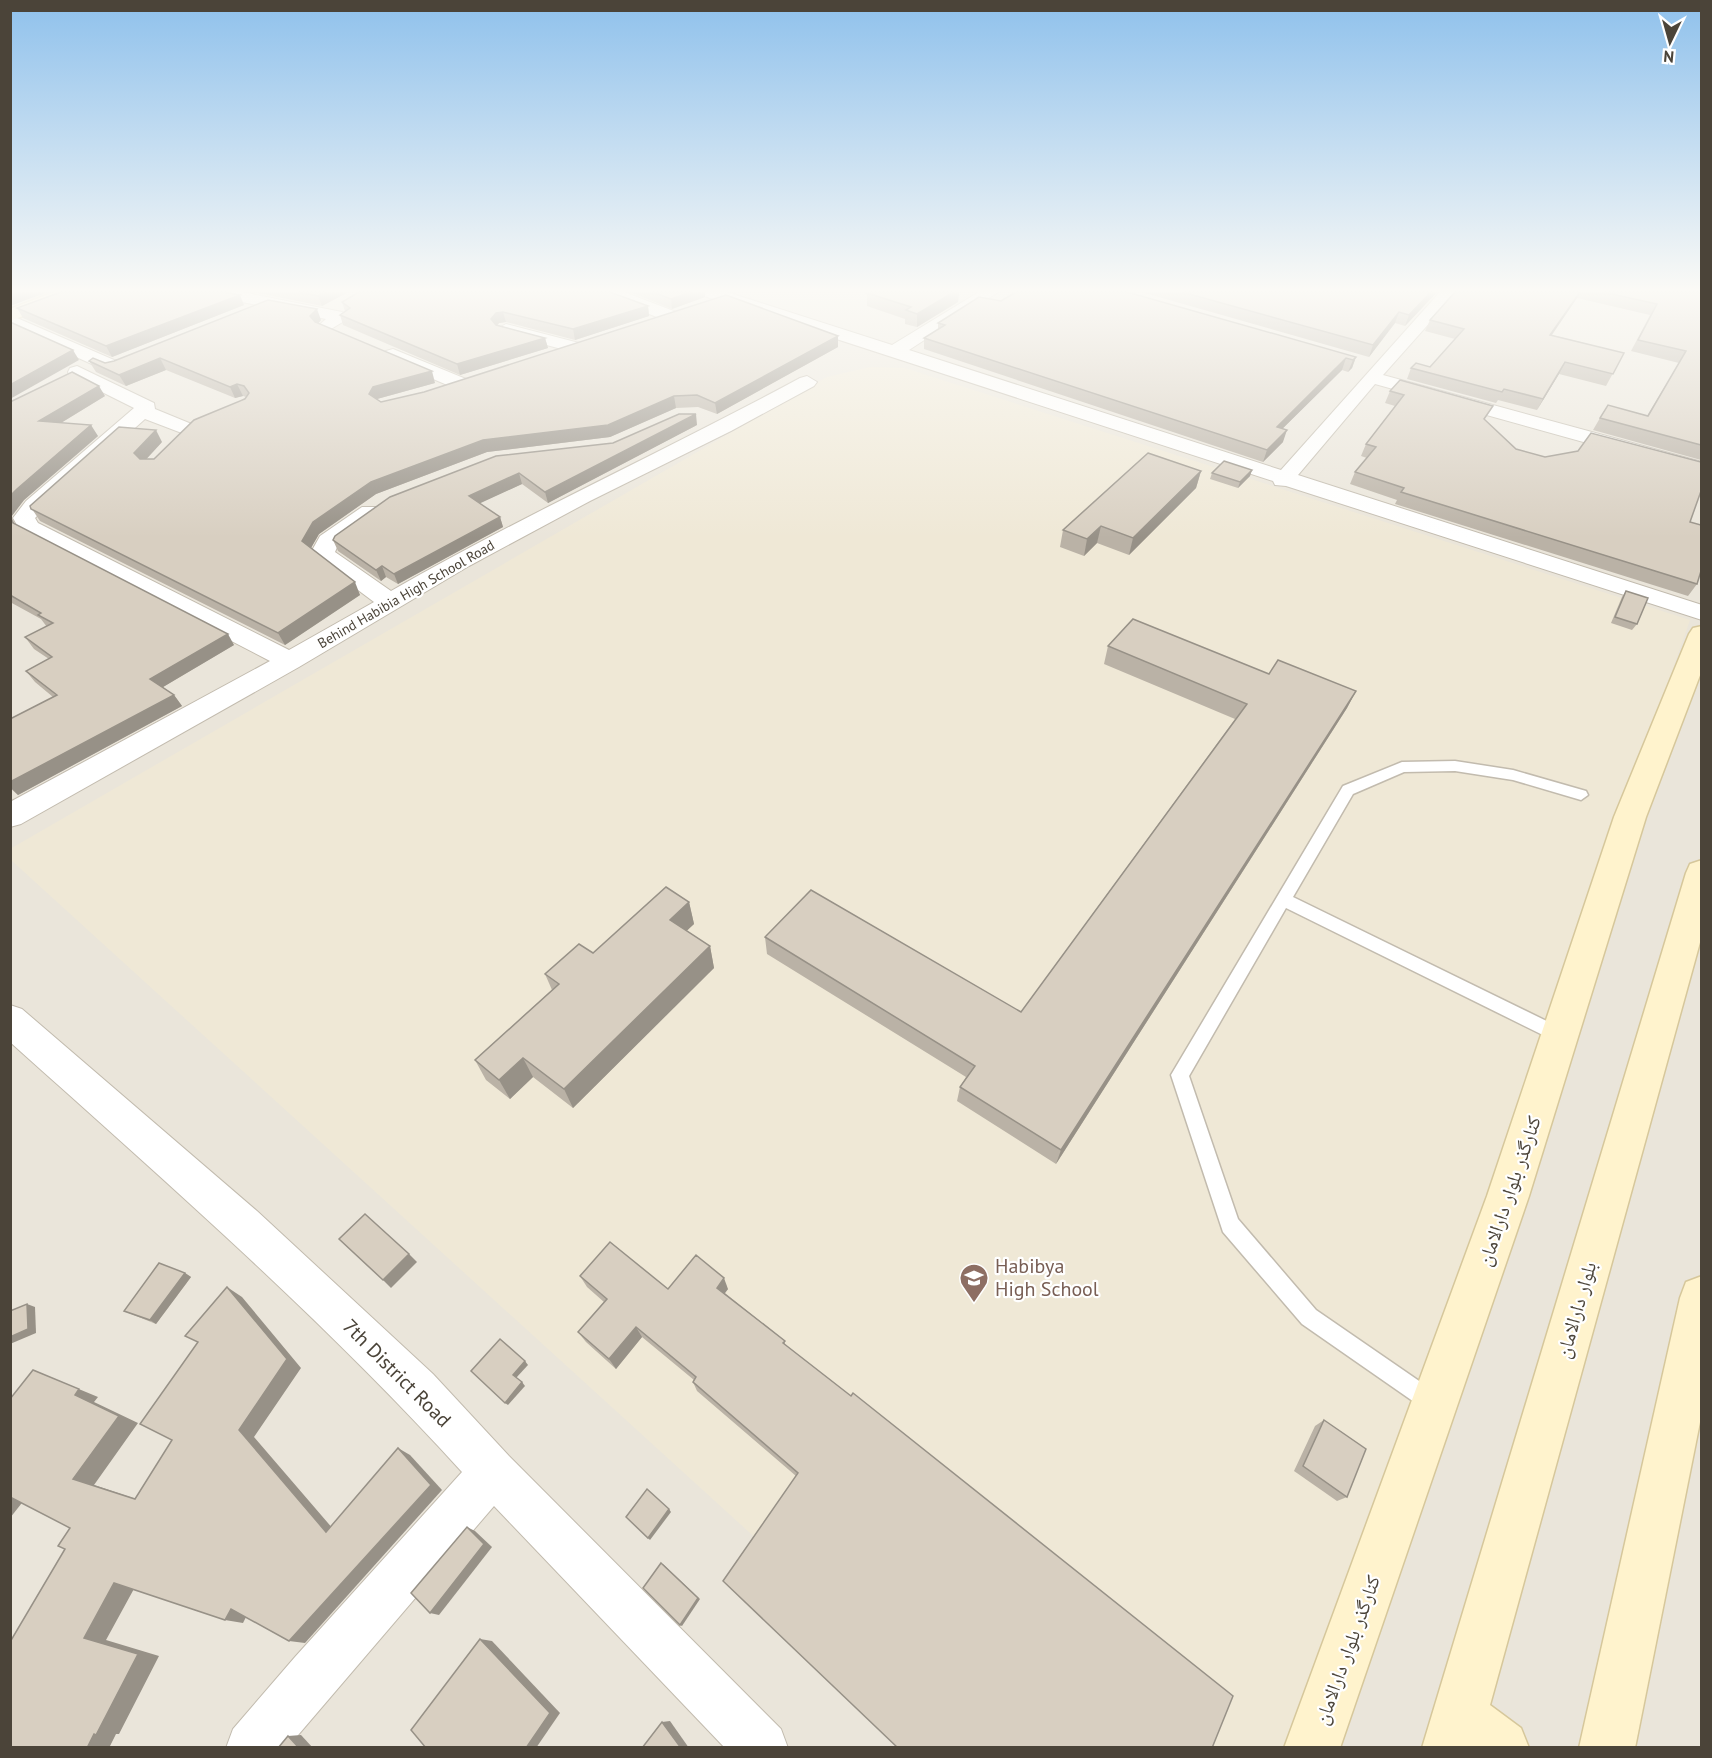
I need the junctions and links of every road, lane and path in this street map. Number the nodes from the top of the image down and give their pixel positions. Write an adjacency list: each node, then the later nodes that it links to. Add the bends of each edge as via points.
1 (74, 374): 10 (street, via 67,378 142,404 147,407)
2 (438, 374): 8 (street)
3 (963, 374): 15 (street)
4 (1373, 374): 15 (street)
5 (1382, 374): 14 (street)
6 (480, 376): 8 (street)
7 (807, 382): 12 (street, Behind Habibia High School Road)
8 (459, 383): 9 (street)
9 (433, 394)
10 (145, 412): 13 (street); 20 (street, via 34,506 24,518 29,527)
11 (698, 415): 12 (street)
12 (724, 427): 17 (street, Behind Habibia High School Road, via 582,496)
13 (188, 430)
14 (1701, 469)
15 (1283, 480): 18 (street)
16 (385, 501): 17 (street, via 328,541 322,554)
17 (390, 601): 20 (street, Behind Habibia High School Road)
18 (1701, 613)
19 (1701, 634): 26 (street, کنارگذر بلوار دارالامان, via 1630,817)
20 (290, 661): 22 (street, Behind Habibia High School Road)
21 (1581, 795): 24 (lane, via 1513,775 1455,766 1402,767 1348,790)
22 (10, 816)
23 (1701, 873): 30 (street, بلوار دارالامان)
24 (1284, 900): 26 (lane); 28 (lane, via 1180,1075 1230,1225 1309,1317)
25 (16, 1032): 29 (street, 7th District Road, via 243,1225 417,1390)
26 (1561, 1036): 28 (street, کنارگذر بلوار دارالامان)
27 (1701, 1298): 35 (street)
28 (1434, 1405): 33 (street, کنارگذر بلوار دارالامان)
29 (493, 1472): 31 (street); 32 (street, 7th District Road)
30 (1455, 1732): 34 (street)
31 (252, 1748)
32 (762, 1748)
33 (1312, 1748)
34 (1501, 1748)
35 (1607, 1748)

